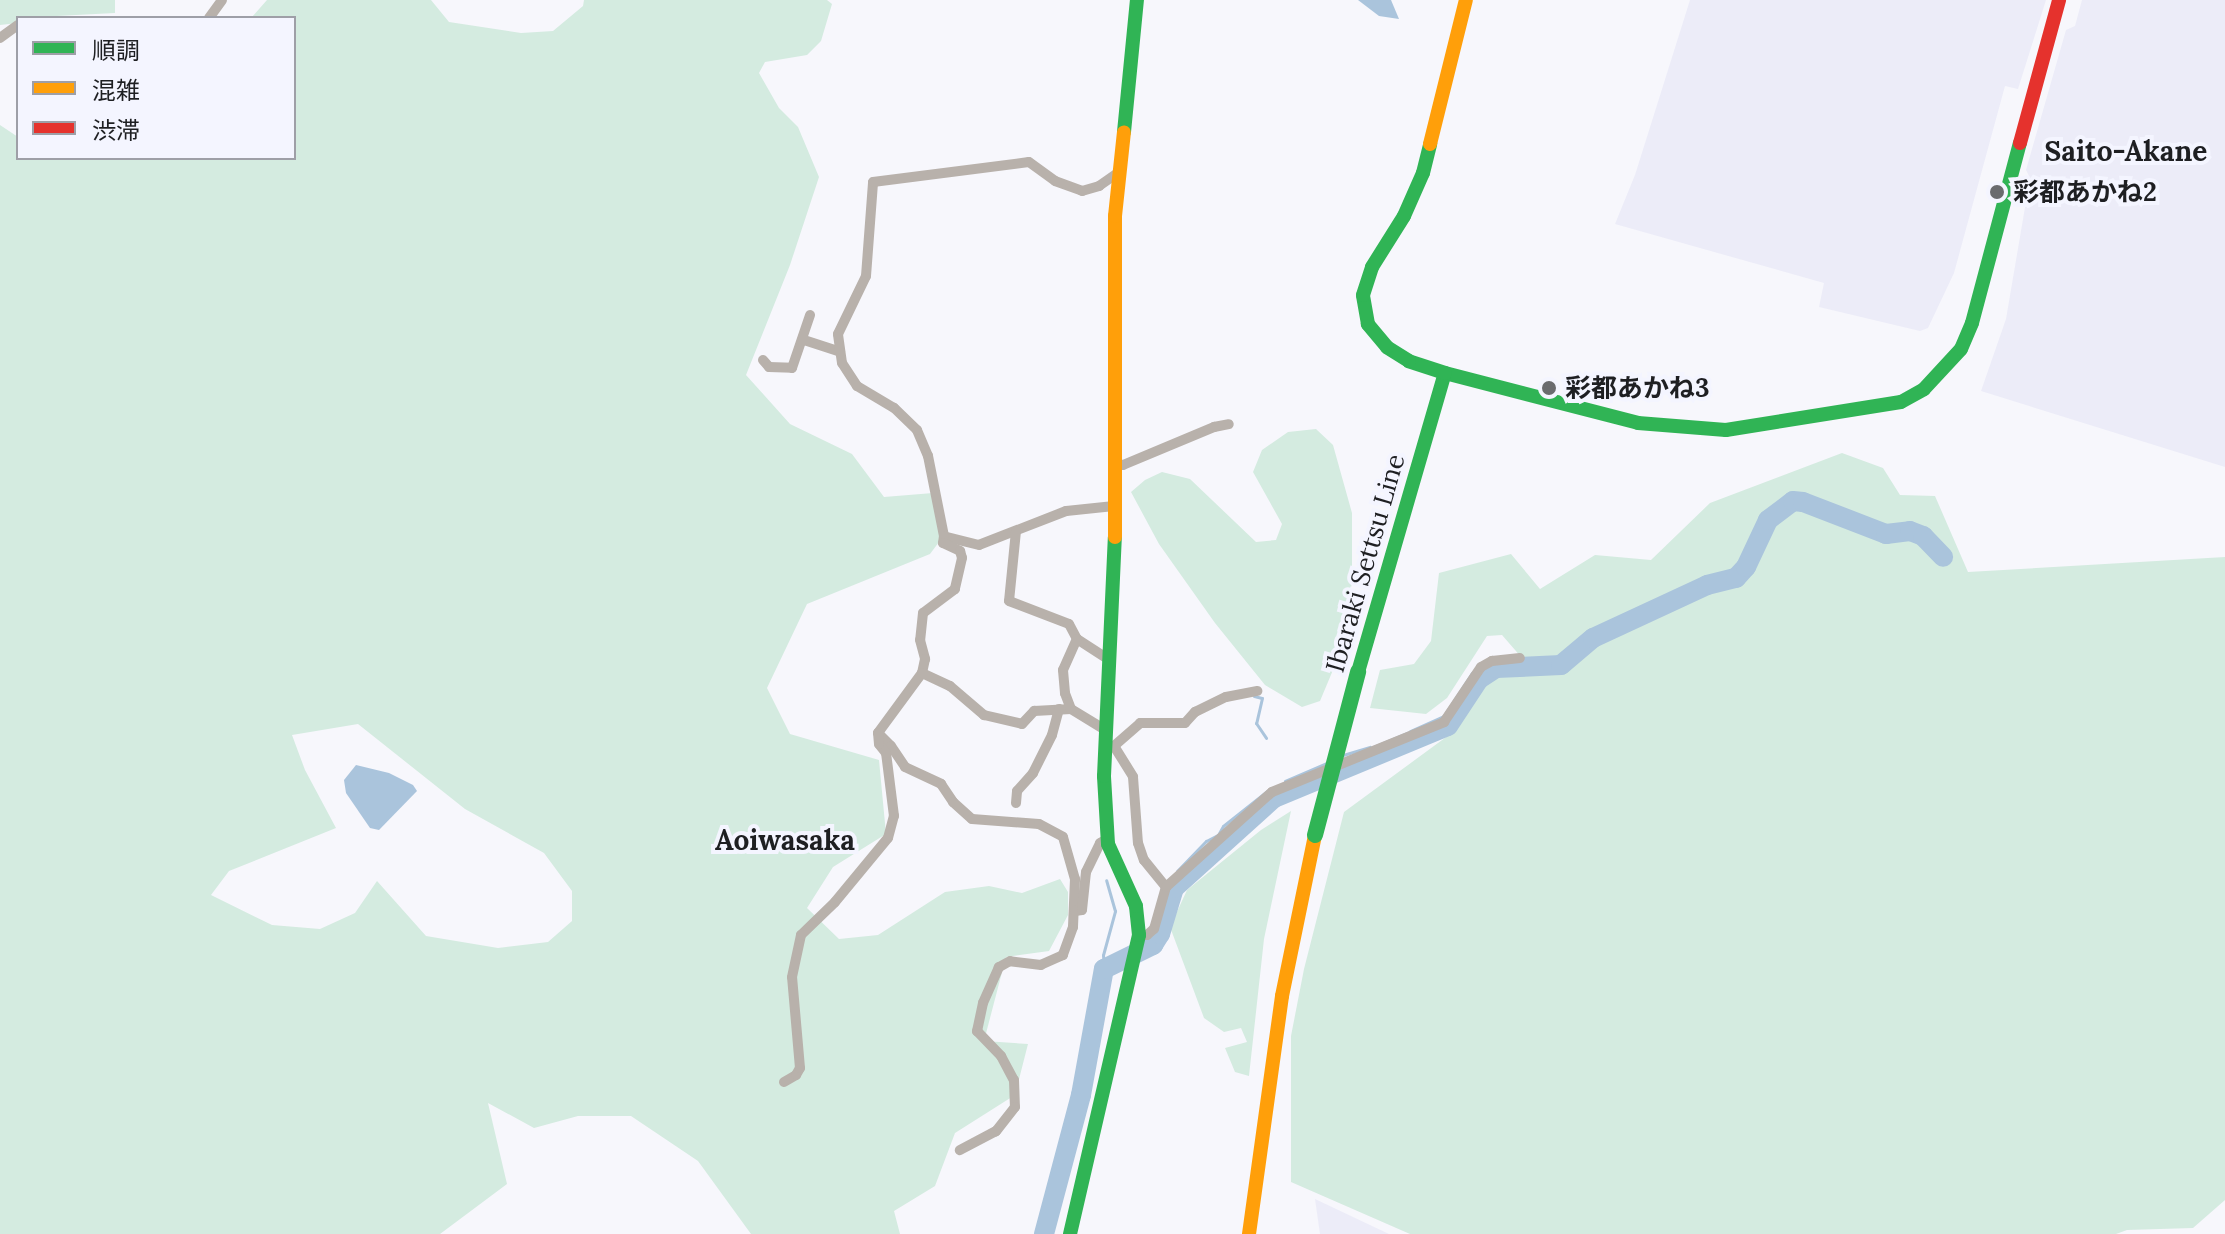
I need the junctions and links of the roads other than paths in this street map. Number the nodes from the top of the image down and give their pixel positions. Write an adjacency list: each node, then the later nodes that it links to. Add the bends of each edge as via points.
1 (1137, 0): 4 (main road)
2 (1466, 0): 9 (main road, via 1423,173 1372,267 1363,295 1365,315 1378,339 1409,361)
3 (2059, 0): 9 (main road, via 1972,323 1961,349 1924,389 1873,409 1726,430 1638,423)
4 (1119, 172): 7 (street, via 1082,191 1055,181 1029,162 873,182 866,276 838,334); 11 (main road)
5 (810, 315): 6 (street)
6 (804, 340): 7 (street); 8 (street, via 792,368 769,367)
7 (840, 352): 14 (street, via 857,386 894,408 917,430 928,456)
8 (763, 360)
9 (1445, 373): 31 (main road, Ibaraki Settsu Line, bridge, via 1315,835 1282,996)
10 (1229, 424): 11 (street)
11 (1116, 464): 12 (main road)
12 (1114, 506): 13 (street, via 1066,511); 17 (main road)
13 (1016, 531): 14 (street, via 979,545); 15 (street, via 1009,601 1069,624)
14 (944, 536): 18 (street, via 943,543 960,551 962,558 955,589 923,613)
15 (1077, 639): 17 (street); 21 (street, via 1063,670)
16 (1520, 658): 26 (street, via 1481,667 1444,722 1272,792)
17 (1111, 661): 23 (main road)
18 (922, 673): 20 (street, via 950,686 984,715 1022,724 1034,711); 22 (street)
19 (1257, 691): 23 (street, via 1226,697 1185,723 1140,723)
20 (1059, 709): 21 (street); 24 (street, via 1052,735 1033,773 1017,791)
21 (1071, 709): 23 (street, via 1084,713)
22 (878, 733): 27 (street, via 905,767 941,784 972,819 1039,824 1063,837 1075,879); 29 (street, via 886,753 894,816 888,838 801,935 792,977 800,1068)
23 (1112, 745): 25 (main road); 26 (street, via 1134,779 1142,856)
24 (1016, 803)
25 (1107, 839): 27 (street, via 1086,872 1082,910); 28 (main road, via 1136,906)
26 (1166, 887): 28 (street, via 1152,931)
27 (1075, 911): 30 (street, via 1063,955 1041,965 1010,961 999,967 977,1031 1001,1056 1014,1080 1015,1107 996,1131)
28 (1137, 947): 32 (main road)
29 (784, 1082)
30 (960, 1150)
31 (1257, 1198): 33 (main road, Ibaraki Settsu Line); 34 (main road, Ibaraki Settsu Line)
32 (1070, 1234)
33 (1249, 1234)
34 (1259, 1234)

